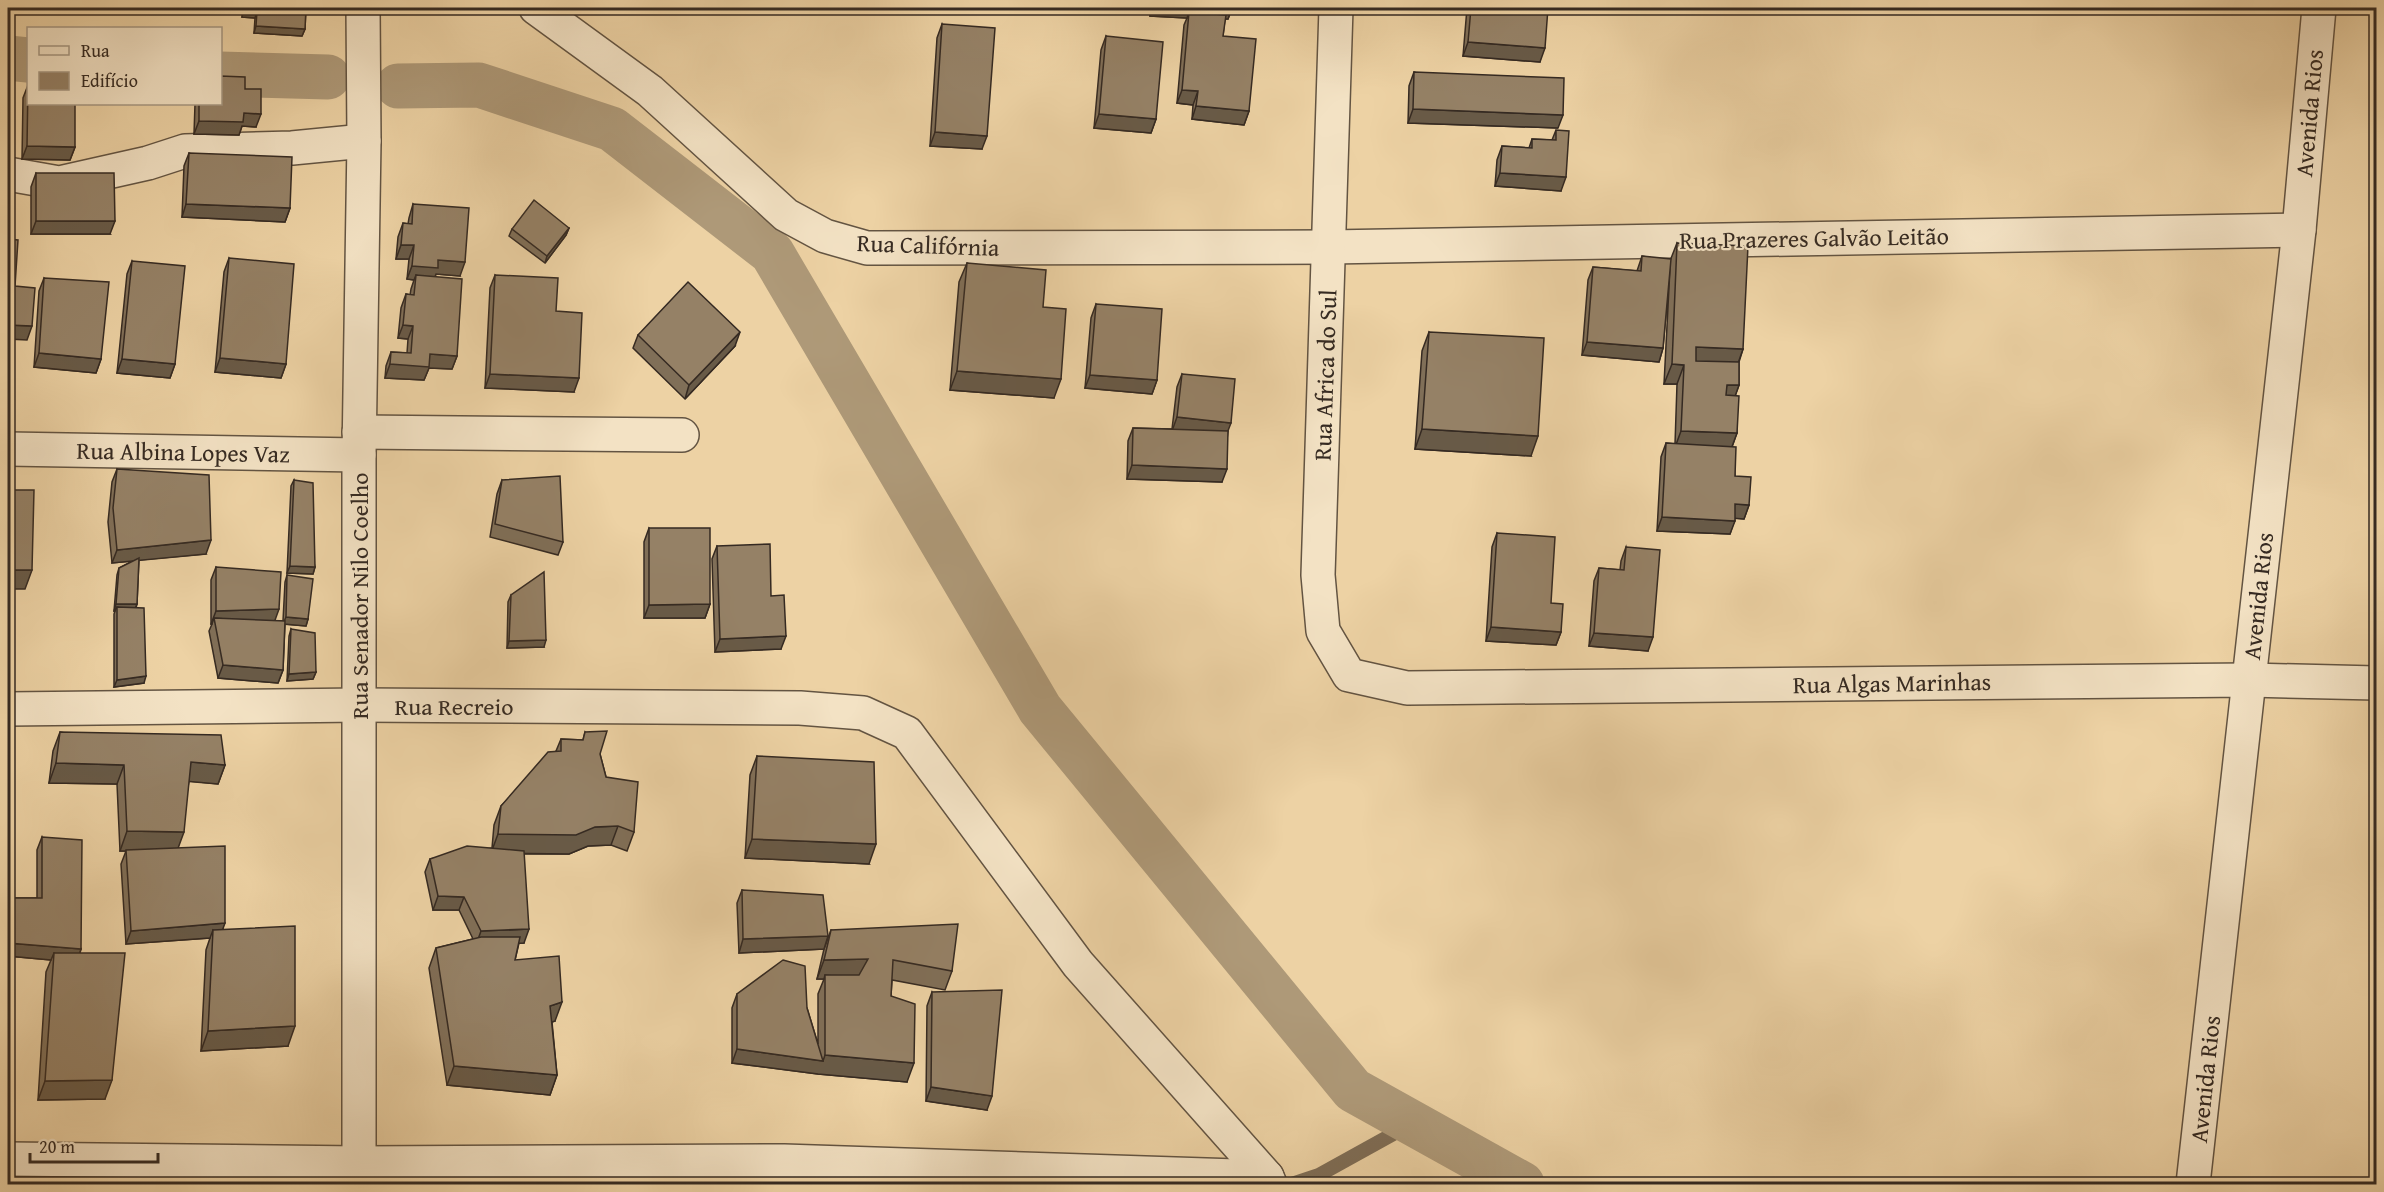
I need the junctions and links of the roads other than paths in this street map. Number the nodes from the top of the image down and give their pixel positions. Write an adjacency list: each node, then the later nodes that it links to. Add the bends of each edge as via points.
1 (363, 8): 5 (street, Rua Senador Nilo Coelho)
2 (536, 8): 8 (street, Rua Califórnia, via 650,91 786,215 825,236 867,248)
3 (1336, 8): 8 (street, Rua Africa do Sul)
4 (2319, 8): 7 (street, Avenida Rios)
5 (364, 141): 6 (street, via 185,151 59,183); 10 (street, Rua Senador Nilo Coelho)
6 (8, 174)
7 (2299, 230): 8 (street, Rua Prazeres Galvão Leitão); 12 (street, Avenida Rios)
8 (1330, 247): 14 (street, Rua Africa do Sul, via 1318,575 1323,631 1349,675)
9 (682, 435): 10 (street, Rua Albina Lopes Vaz)
10 (359, 444): 11 (street, Rua Albina Lopes Vaz); 15 (street, Rua Senador Nilo Coelho)
11 (8, 449)
12 (2249, 680): 13 (street, Rua Algas Marinhas); 14 (street, Rua Algas Marinhas); 20 (street, Avenida Rios)
13 (2376, 683)
14 (1407, 688)
15 (360, 705): 16 (street, Rua Recreio); 18 (street, Rua Senador Nilo Coelho); 19 (street, Rua Recreio, via 800,708 863,713 907,734 1078,964)
16 (8, 709)
17 (8, 1159): 18 (street)
18 (359, 1174): 19 (street, via 784,1161)
19 (1268, 1181)
20 (2193, 1185)

